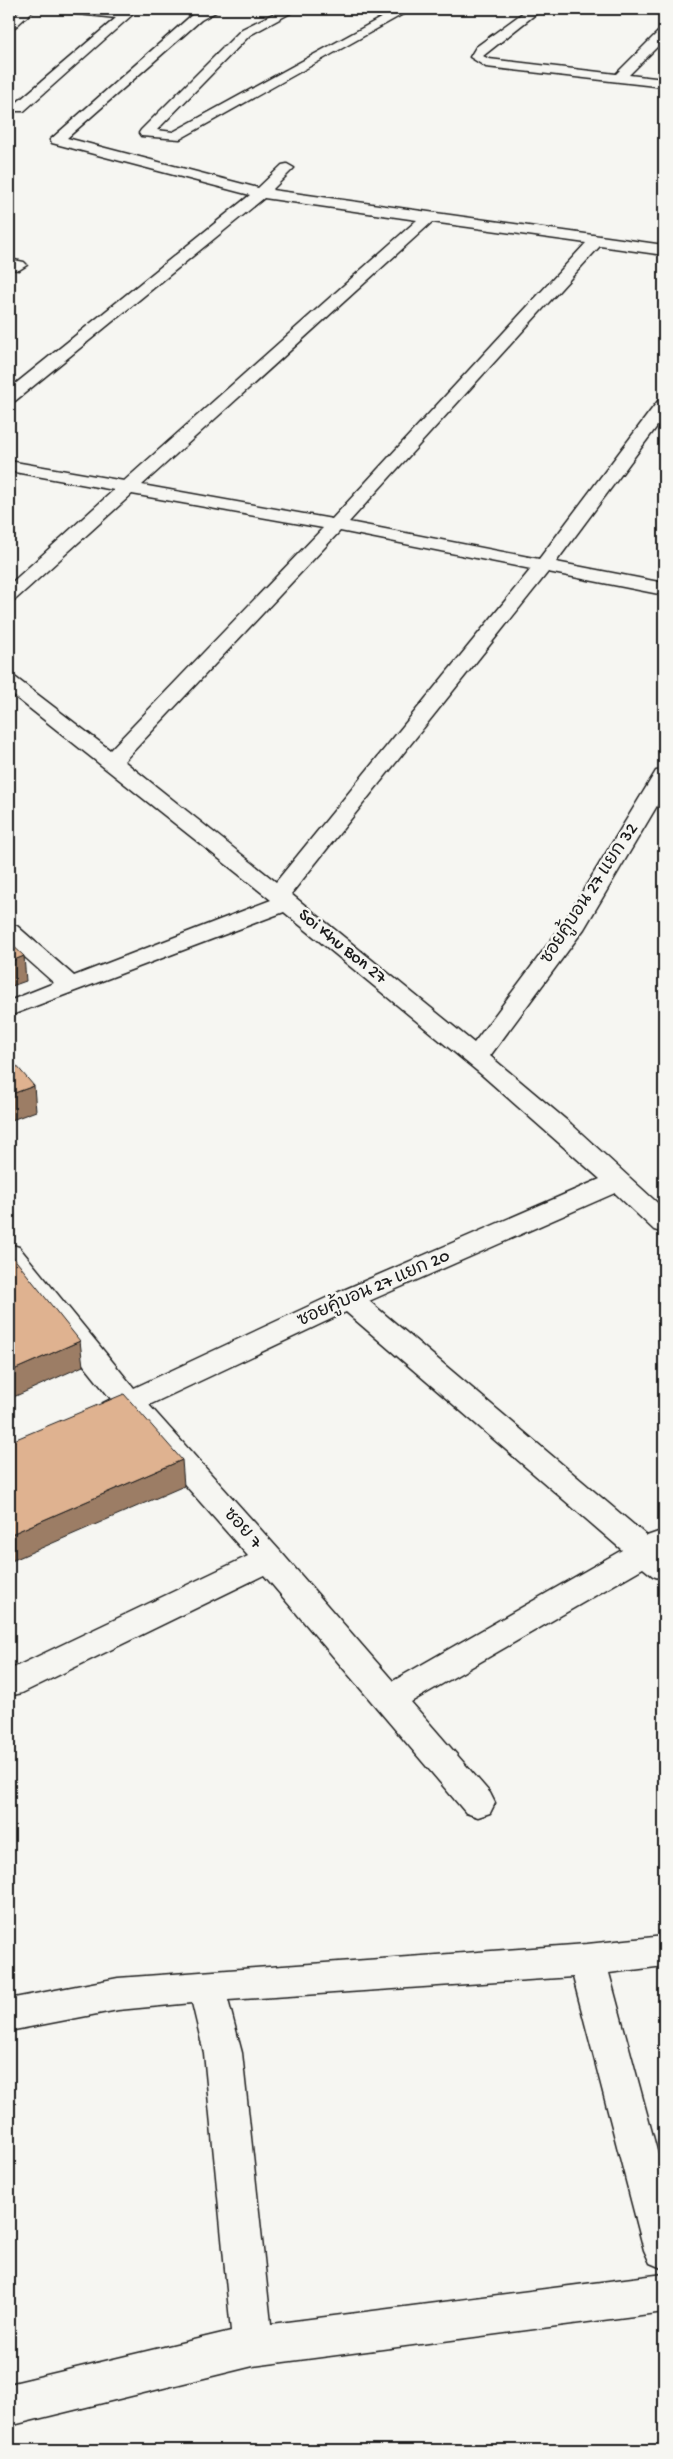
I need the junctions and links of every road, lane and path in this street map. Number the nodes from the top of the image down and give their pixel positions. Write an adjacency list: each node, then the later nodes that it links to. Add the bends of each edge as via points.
1 (29, 9): 7 (street)
2 (69, 9): 11 (street, via 126,15)
3 (214, 9): 13 (street, via 197,17 57,140)
4 (292, 9): 5 (street, via 246,32 146,133 175,136)
5 (406, 9)
6 (536, 9): 9 (street, via 476,57 486,63)
7 (9, 26)
8 (664, 33): 9 (street)
9 (619, 78): 10 (street)
10 (664, 83)
11 (19, 108)
12 (286, 168): 13 (street)
13 (261, 193): 14 (street); 17 (street)
14 (430, 216): 15 (street); 20 (street)
15 (598, 239): 16 (street); 21 (street)
16 (664, 250)
17 (9, 397)
18 (664, 405): 22 (street)
19 (9, 466): 20 (street)
20 (127, 487): 21 (street); 24 (street)
21 (336, 524): 22 (street); 26 (street)
22 (544, 565): 23 (street); 28 (street)
23 (664, 589)
24 (9, 594)
25 (9, 682): 26 (street, Soi Khu Bon 27)
26 (112, 761): 28 (street, Soi Khu Bon 27)
27 (664, 776): 32 (street, ซอยคู้บอน 27 แยก 32, via 572,929)
28 (283, 899): 30 (street); 32 (street, Soi Khu Bon 27)
29 (9, 931): 30 (street)
30 (71, 986): 31 (street)
31 (9, 1009)
32 (476, 1058): 33 (street, Soi Khu Bon 27)
33 (619, 1180): 34 (street, Soi Khu Bon 27); 36 (street, ซอยคู้บอน 27 แยก 20)
34 (664, 1224)
35 (9, 1253): 37 (street, ซอย 7)
36 (349, 1299): 37 (street, ซอยคู้บอน 27 แยก 20); 39 (street)
37 (131, 1404): 38 (street, ซอยคู้บอน 27 แยก 20); 40 (street, ซอย 7)
38 (87, 1422)
39 (658, 1553): 42 (street)
40 (269, 1559): 41 (street); 42 (street, ซอย 7)
41 (10, 1684)
42 (389, 1699): 43 (street, ซอย 7)
43 (478, 1802)
44 (664, 1951): 45 (street)
45 (587, 1960): 46 (street); 48 (street)
46 (206, 1986): 47 (street, via 118,1994); 50 (street, via 223,2053)
47 (9, 2015)
48 (664, 2250)
49 (664, 2293): 50 (street)
50 (253, 2346): 51 (street)
51 (9, 2405)

